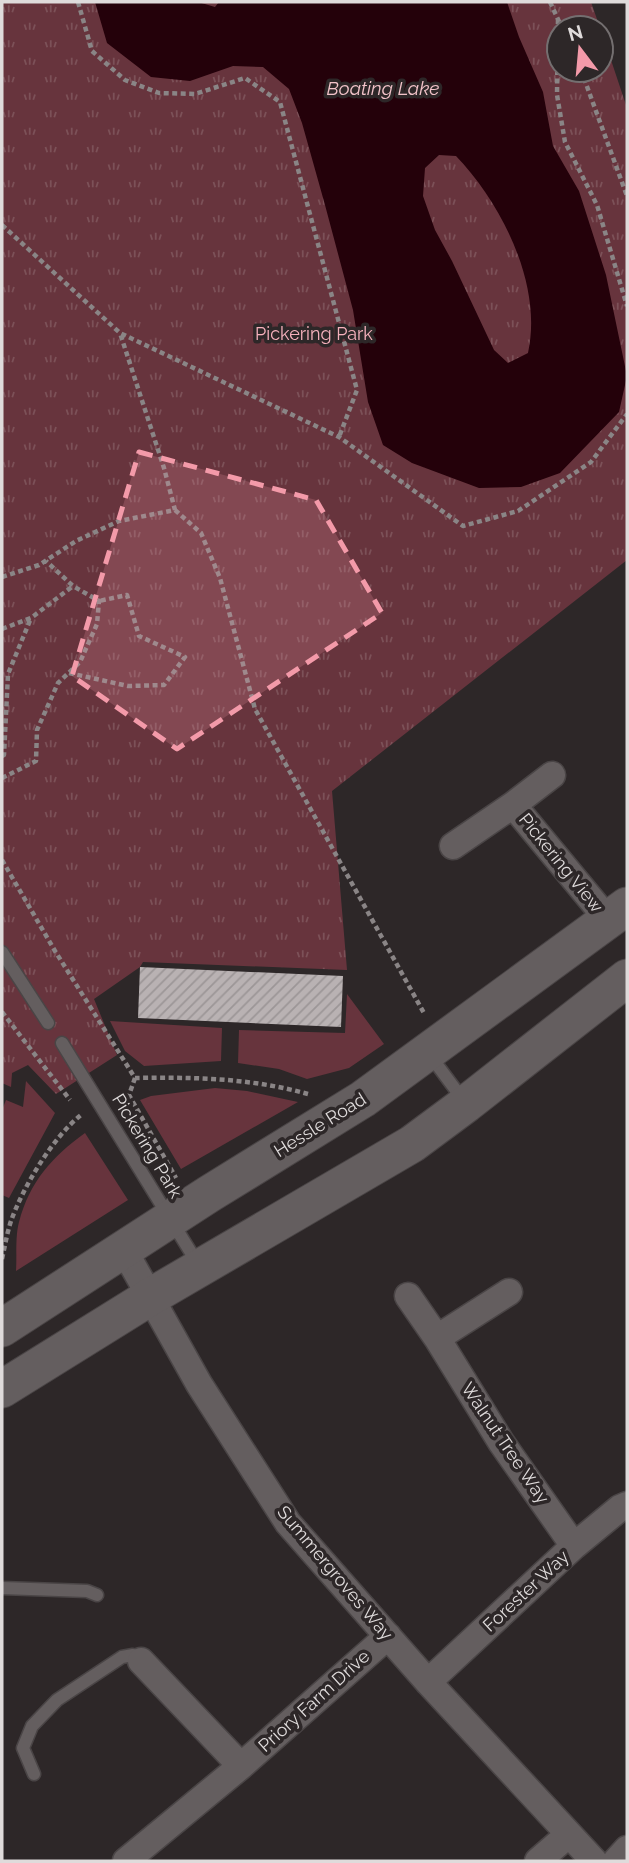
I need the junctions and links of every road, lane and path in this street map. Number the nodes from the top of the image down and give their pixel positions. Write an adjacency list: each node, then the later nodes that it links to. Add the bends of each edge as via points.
1 (78, 2): 9 (path, via 92,51 125,80 159,93 195,94 245,78 281,102 357,390)
2 (557, 84): 6 (path, via 565,142 597,205)
3 (586, 84): 4 (path)
4 (627, 195)
5 (2, 225): 7 (path)
6 (627, 306)
7 (120, 333): 9 (path); 10 (path)
8 (627, 414): 9 (path, via 591,462 517,511 463,526)
9 (339, 437)
10 (175, 510): 11 (path, via 119,522 76,541); 29 (path, via 201,533 220,578 255,709)
11 (46, 561): 12 (path); 13 (path)
12 (2, 578)
13 (73, 586): 14 (path); 15 (path)
14 (99, 601): 17 (path, via 97,624 80,662); 17 (path, via 127,595 139,636 185,657 164,685 128,685)
15 (31, 618): 16 (path); 18 (path, via 8,674)
16 (2, 629)
17 (69, 673): 20 (path, via 58,683 37,730 36,761)
18 (2, 757)
19 (552, 775): 21 (street, Pickering View)
20 (2, 778)
21 (513, 805): 22 (street, Pickering View); 24 (street, Pickering View)
22 (453, 846)
23 (2, 860): 31 (path)
24 (618, 914): 29 (street, Hessle Road)
25 (2, 952): 28 (lane)
26 (627, 978): 33 (street)
27 (2, 1013): 34 (path)
28 (48, 1023)
29 (429, 1038): 33 (lane); 37 (street, Hessle Road, via 363,1099)
30 (62, 1043): 37 (lane, Pickering Park)
31 (135, 1078): 32 (path, via 209,1077); 36 (path, via 129,1095 178,1182)
32 (309, 1095)
33 (466, 1104): 40 (street, via 412,1144)
34 (81, 1115): 35 (path); 39 (path, via 42,1158 11,1220)
35 (89, 1126)
36 (187, 1177)
37 (171, 1220): 38 (street, Hessle Road); 40 (lane, Pickering Park)
38 (124, 1250): 43 (street, Summergroves Way); 44 (street, Hessle Road)
39 (2, 1259)
40 (201, 1267): 43 (street)
41 (509, 1292): 45 (street)
42 (408, 1296): 45 (street, Walnut Tree Way)
43 (150, 1297): 46 (street); 51 (street, Summergroves Way, via 199,1384 288,1523)
44 (2, 1328)
45 (437, 1338): 48 (street, Walnut Tree Way, via 501,1442)
46 (2, 1390)
47 (627, 1504): 48 (street, Forester Way)
48 (574, 1546): 53 (street, Forester Way)
49 (2, 1588): 50 (lane)
50 (97, 1595)
51 (388, 1636): 53 (street, Summergroves Way); 54 (street, Priory Farm Drive)
52 (141, 1661): 54 (street); 55 (lane, via 132,1655 122,1657 57,1700 32,1726 23,1748)
53 (428, 1682): 56 (street, Summergroves Way)
54 (241, 1766): 58 (street, Priory Farm Drive)
55 (34, 1774)
56 (568, 1835): 59 (street); 60 (street, Summergroves Way)
57 (627, 1849): 61 (street)
58 (127, 1861)
59 (538, 1861)
60 (594, 1861)
61 (616, 1861)

